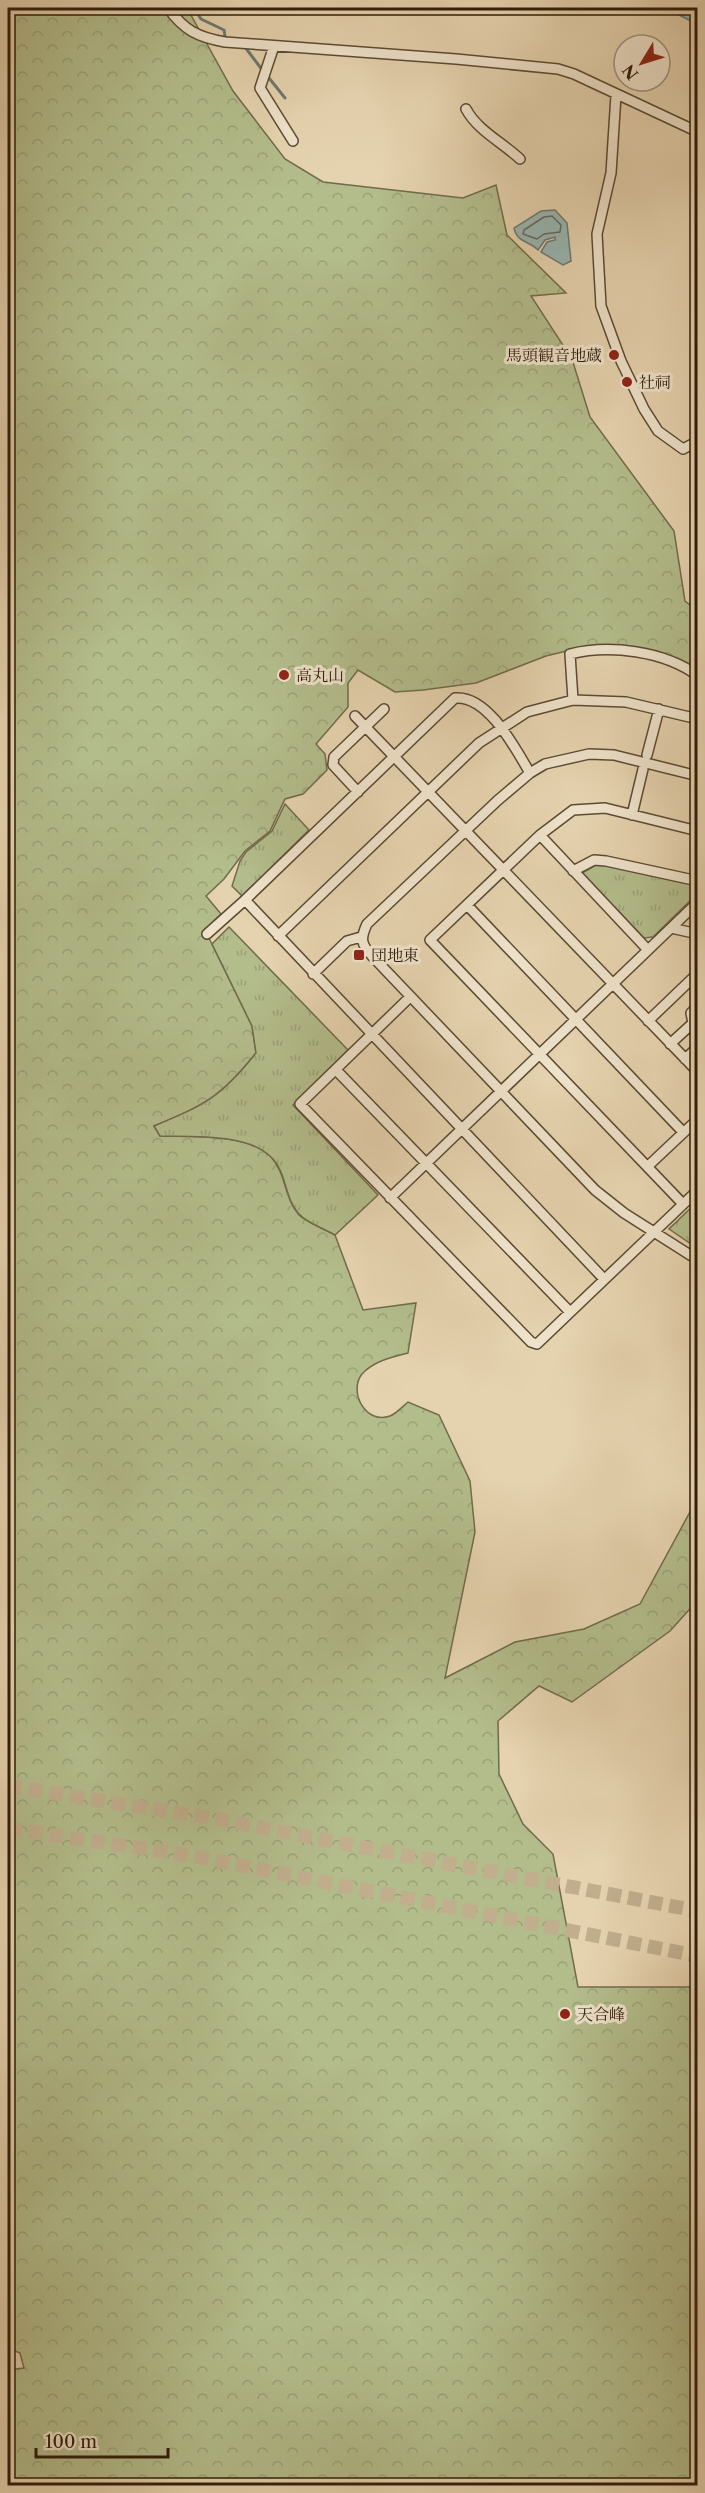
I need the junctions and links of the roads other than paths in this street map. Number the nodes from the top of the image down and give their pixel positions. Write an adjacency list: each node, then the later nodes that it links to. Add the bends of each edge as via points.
1 (168, 8): 2 (street, via 179,23 200,38)
2 (274, 46): 3 (street, via 537,66 574,74); 6 (street, via 260,88)
3 (616, 95): 5 (street); 8 (street, via 611,173 597,242 601,306 635,392 658,431 683,449)
4 (466, 109): 7 (street, via 472,121)
5 (698, 132)
6 (293, 141)
7 (520, 159)
8 (698, 441)
9 (698, 676): 10 (street, via 686,667 658,658 584,650 570,654)
10 (573, 700): 12 (street, via 626,702); 16 (street, via 527,712)
11 (384, 709): 15 (street)
12 (659, 709): 14 (street); 17 (street)
13 (355, 716): 15 (street)
14 (698, 719)
15 (364, 726): 18 (street); 22 (street, via 334,757 333,765)
16 (501, 727): 18 (street, via 473,701 455,698); 20 (street); 23 (street)
17 (647, 755)
18 (394, 756): 22 (street); 23 (street)
19 (644, 769): 24 (street)
20 (530, 772): 21 (street, via 566,757 589,754 614,755); 26 (street)
21 (698, 776)
22 (358, 792): 31 (street)
23 (429, 792): 26 (street); 37 (street)
24 (632, 814): 25 (street); 27 (street, via 605,808 573,810)
25 (698, 831)
26 (466, 832): 28 (street); 38 (street, via 367,924)
27 (540, 835): 28 (street); 29 (street)
28 (503, 870): 33 (street); 42 (street)
29 (573, 871): 30 (street, via 594,860); 39 (street)
30 (698, 881)
31 (245, 900): 35 (street); 37 (street)
32 (698, 902): 34 (street)
33 (466, 905): 45 (street); 50 (street, via 430,940)
34 (670, 928): 36 (street); 39 (street)
35 (207, 934)
36 (698, 934)
37 (278, 936): 41 (street)
38 (361, 937): 41 (street, via 347,941); 43 (street, via 363,946)
39 (648, 950): 42 (street)
40 (698, 973): 46 (street)
41 (313, 974): 47 (street)
42 (612, 984): 45 (street); 46 (street)
43 (410, 997): 47 (street); 54 (street)
44 (698, 1006): 48 (street, via 691,1013 693,1023)
45 (576, 1019): 50 (street); 57 (street)
46 (648, 1021): 48 (street)
47 (372, 1034): 52 (street); 56 (street)
48 (670, 1044): 51 (street)
49 (698, 1047): 51 (street)
50 (540, 1054): 54 (street); 59 (street)
51 (685, 1059): 53 (street)
52 (336, 1070): 58 (street); 61 (street, via 300,1104)
53 (698, 1072)
54 (501, 1091): 56 (street); 63 (street, via 595,1190)
55 (698, 1119): 57 (street)
56 (462, 1129): 58 (street); 65 (street)
57 (683, 1132): 59 (street)
58 (426, 1164): 61 (street); 66 (street)
59 (648, 1166): 62 (street)
60 (698, 1190): 62 (street)
61 (390, 1198): 66 (street, via 531,1342 537,1344)
62 (683, 1204): 63 (street)
63 (655, 1231): 64 (street); 65 (street)
64 (698, 1260)
65 (604, 1280): 66 (street)
66 (570, 1312)

